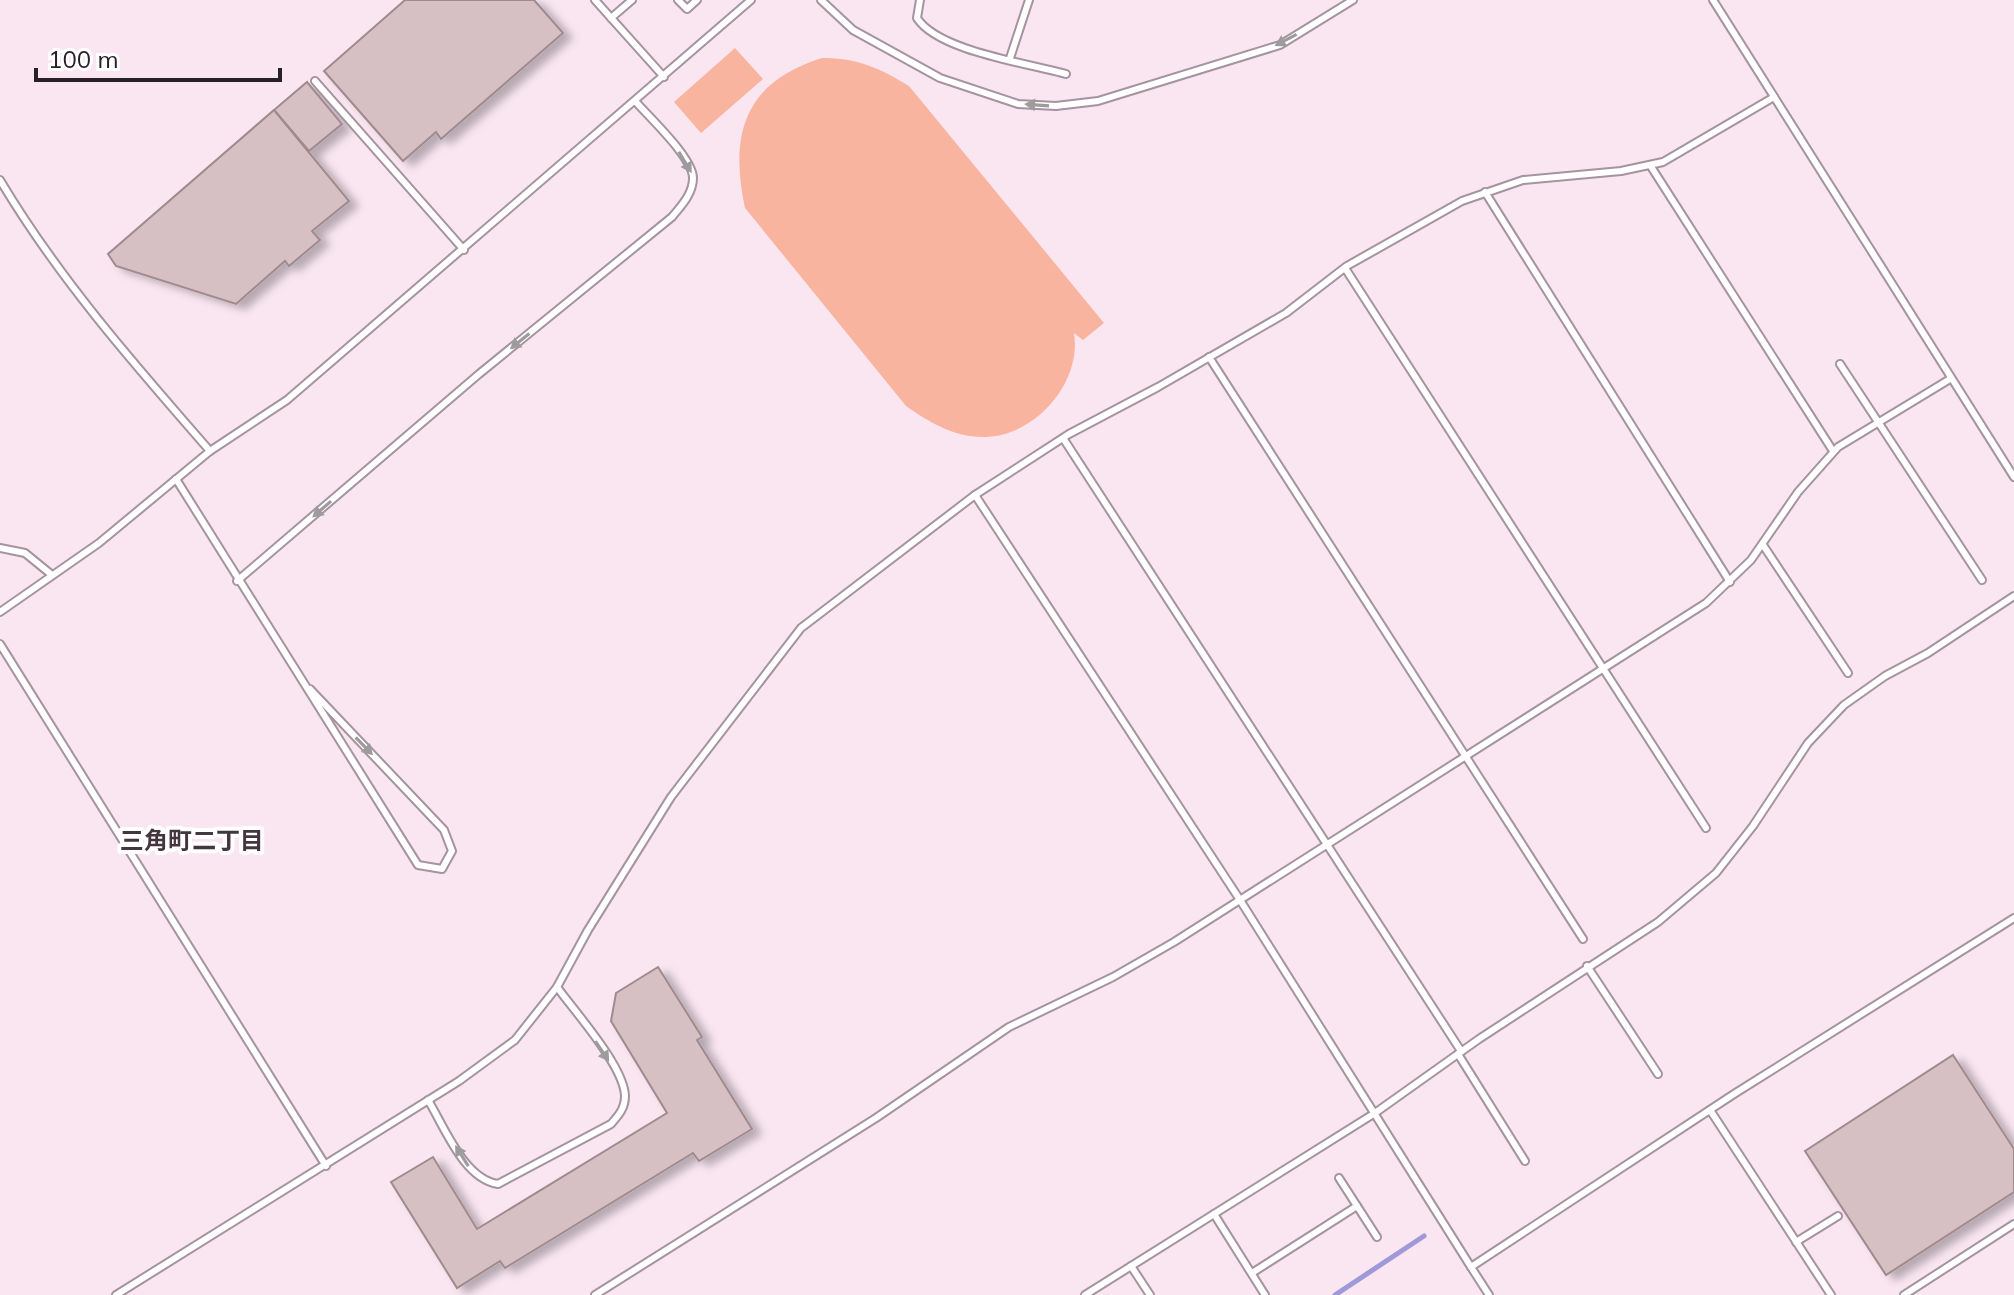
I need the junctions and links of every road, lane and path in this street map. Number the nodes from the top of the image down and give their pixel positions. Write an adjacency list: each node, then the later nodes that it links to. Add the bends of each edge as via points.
1 (595, 0): 11 (lane)
2 (632, 0): 11 (lane)
3 (678, 0): 4 (lane, via 687,9)
4 (697, 0)
5 (751, 0): 14 (lane)
6 (821, 0): 9 (lane, one-way to 6, via 1280,45 1098,101 1056,106 1018,104 940,78 853,30)
7 (920, 0): 12 (lane, via 917,18 926,31)
8 (1029, 0): 12 (lane)
9 (1353, 0)
10 (1713, 0): 16 (lane)
11 (611, 18): 14 (lane)
12 (1010, 58): 13 (lane)
13 (1066, 74)
14 (664, 77): 17 (lane)
15 (315, 81): 21 (lane)
16 (1774, 97): 18 (lane); 25 (lane)
17 (636, 102): 21 (lane); 37 (lane, one-way to 37, via 687,161 693,177 689,196 672,217)
18 (1650, 165): 20 (lane, via 1523,180); 29 (lane)
19 (0, 180): 28 (lane, via 52,261)
20 (1485, 192): 22 (lane); 38 (lane)
21 (464, 250): 28 (lane, via 287,400)
22 (1345, 268): 23 (lane, via 1286,313); 42 (lane)
23 (1209, 357): 27 (lane); 45 (lane)
24 (1840, 364): 26 (lane)
25 (1950, 379): 26 (lane); 30 (lane)
26 (1878, 422): 29 (lane); 36 (lane)
27 (1063, 438): 32 (lane); 47 (lane)
28 (210, 451): 31 (lane)
29 (1833, 451): 33 (lane)
30 (2014, 477)
31 (176, 479): 35 (lane); 37 (lane)
32 (975, 495): 48 (lane); 52 (lane, via 801,628 671,797)
33 (1763, 545): 38 (lane); 43 (lane)
34 (0, 548): 35 (lane, via 25,553)
35 (52, 575): 40 (lane)
36 (1982, 580)
37 (237, 581): 44 (lane)
38 (1730, 582): 42 (lane, via 1706,603)
39 (2014, 596): 51 (lane, via 1844,705 1808,743 1716,873 1658,922)
40 (0, 612)
41 (0, 644): 59 (lane)
42 (1602, 667): 45 (lane); 46 (lane)
43 (1848, 673)
44 (310, 689): 44 (lane, one-way to 44, via 444,830 452,851 442,869 418,865)
45 (1465, 756): 47 (lane); 50 (lane)
46 (1706, 828)
47 (1329, 842): 48 (lane); 53 (lane)
48 (1240, 900): 57 (lane); 71 (lane, via 1113,977 1009,1027 876,1118)
49 (2014, 918): 56 (lane)
50 (1583, 939)
51 (1587, 966): 53 (lane); 54 (lane)
52 (557, 987): 55 (lane, via 515,1040); 55 (lane, one-way to 55, via 621,1083 623,1111 611,1124 498,1184 471,1171)
53 (1460, 1052): 57 (lane); 58 (lane)
54 (1658, 1074)
55 (428, 1100): 59 (lane)
56 (1710, 1110): 66 (lane); 68 (lane)
57 (1375, 1113): 62 (lane); 68 (lane)
58 (1525, 1161)
59 (326, 1166): 70 (lane)
60 (1339, 1178): 61 (lane)
61 (1357, 1206): 65 (lane); 69 (lane)
62 (1214, 1214): 67 (lane); 69 (lane)
63 (1838, 1216): 66 (lane)
64 (2014, 1224): 77 (lane)
65 (1377, 1237)
66 (1796, 1242): 76 (lane)
67 (1131, 1266): 72 (lane); 73 (lane)
68 (1471, 1267): 75 (lane)
69 (1252, 1273): 74 (lane)
70 (116, 1295)
71 (595, 1295)
72 (1085, 1295)
73 (1150, 1295)
74 (1265, 1295)
75 (1489, 1295)
76 (1831, 1295)
77 (1904, 1295)

